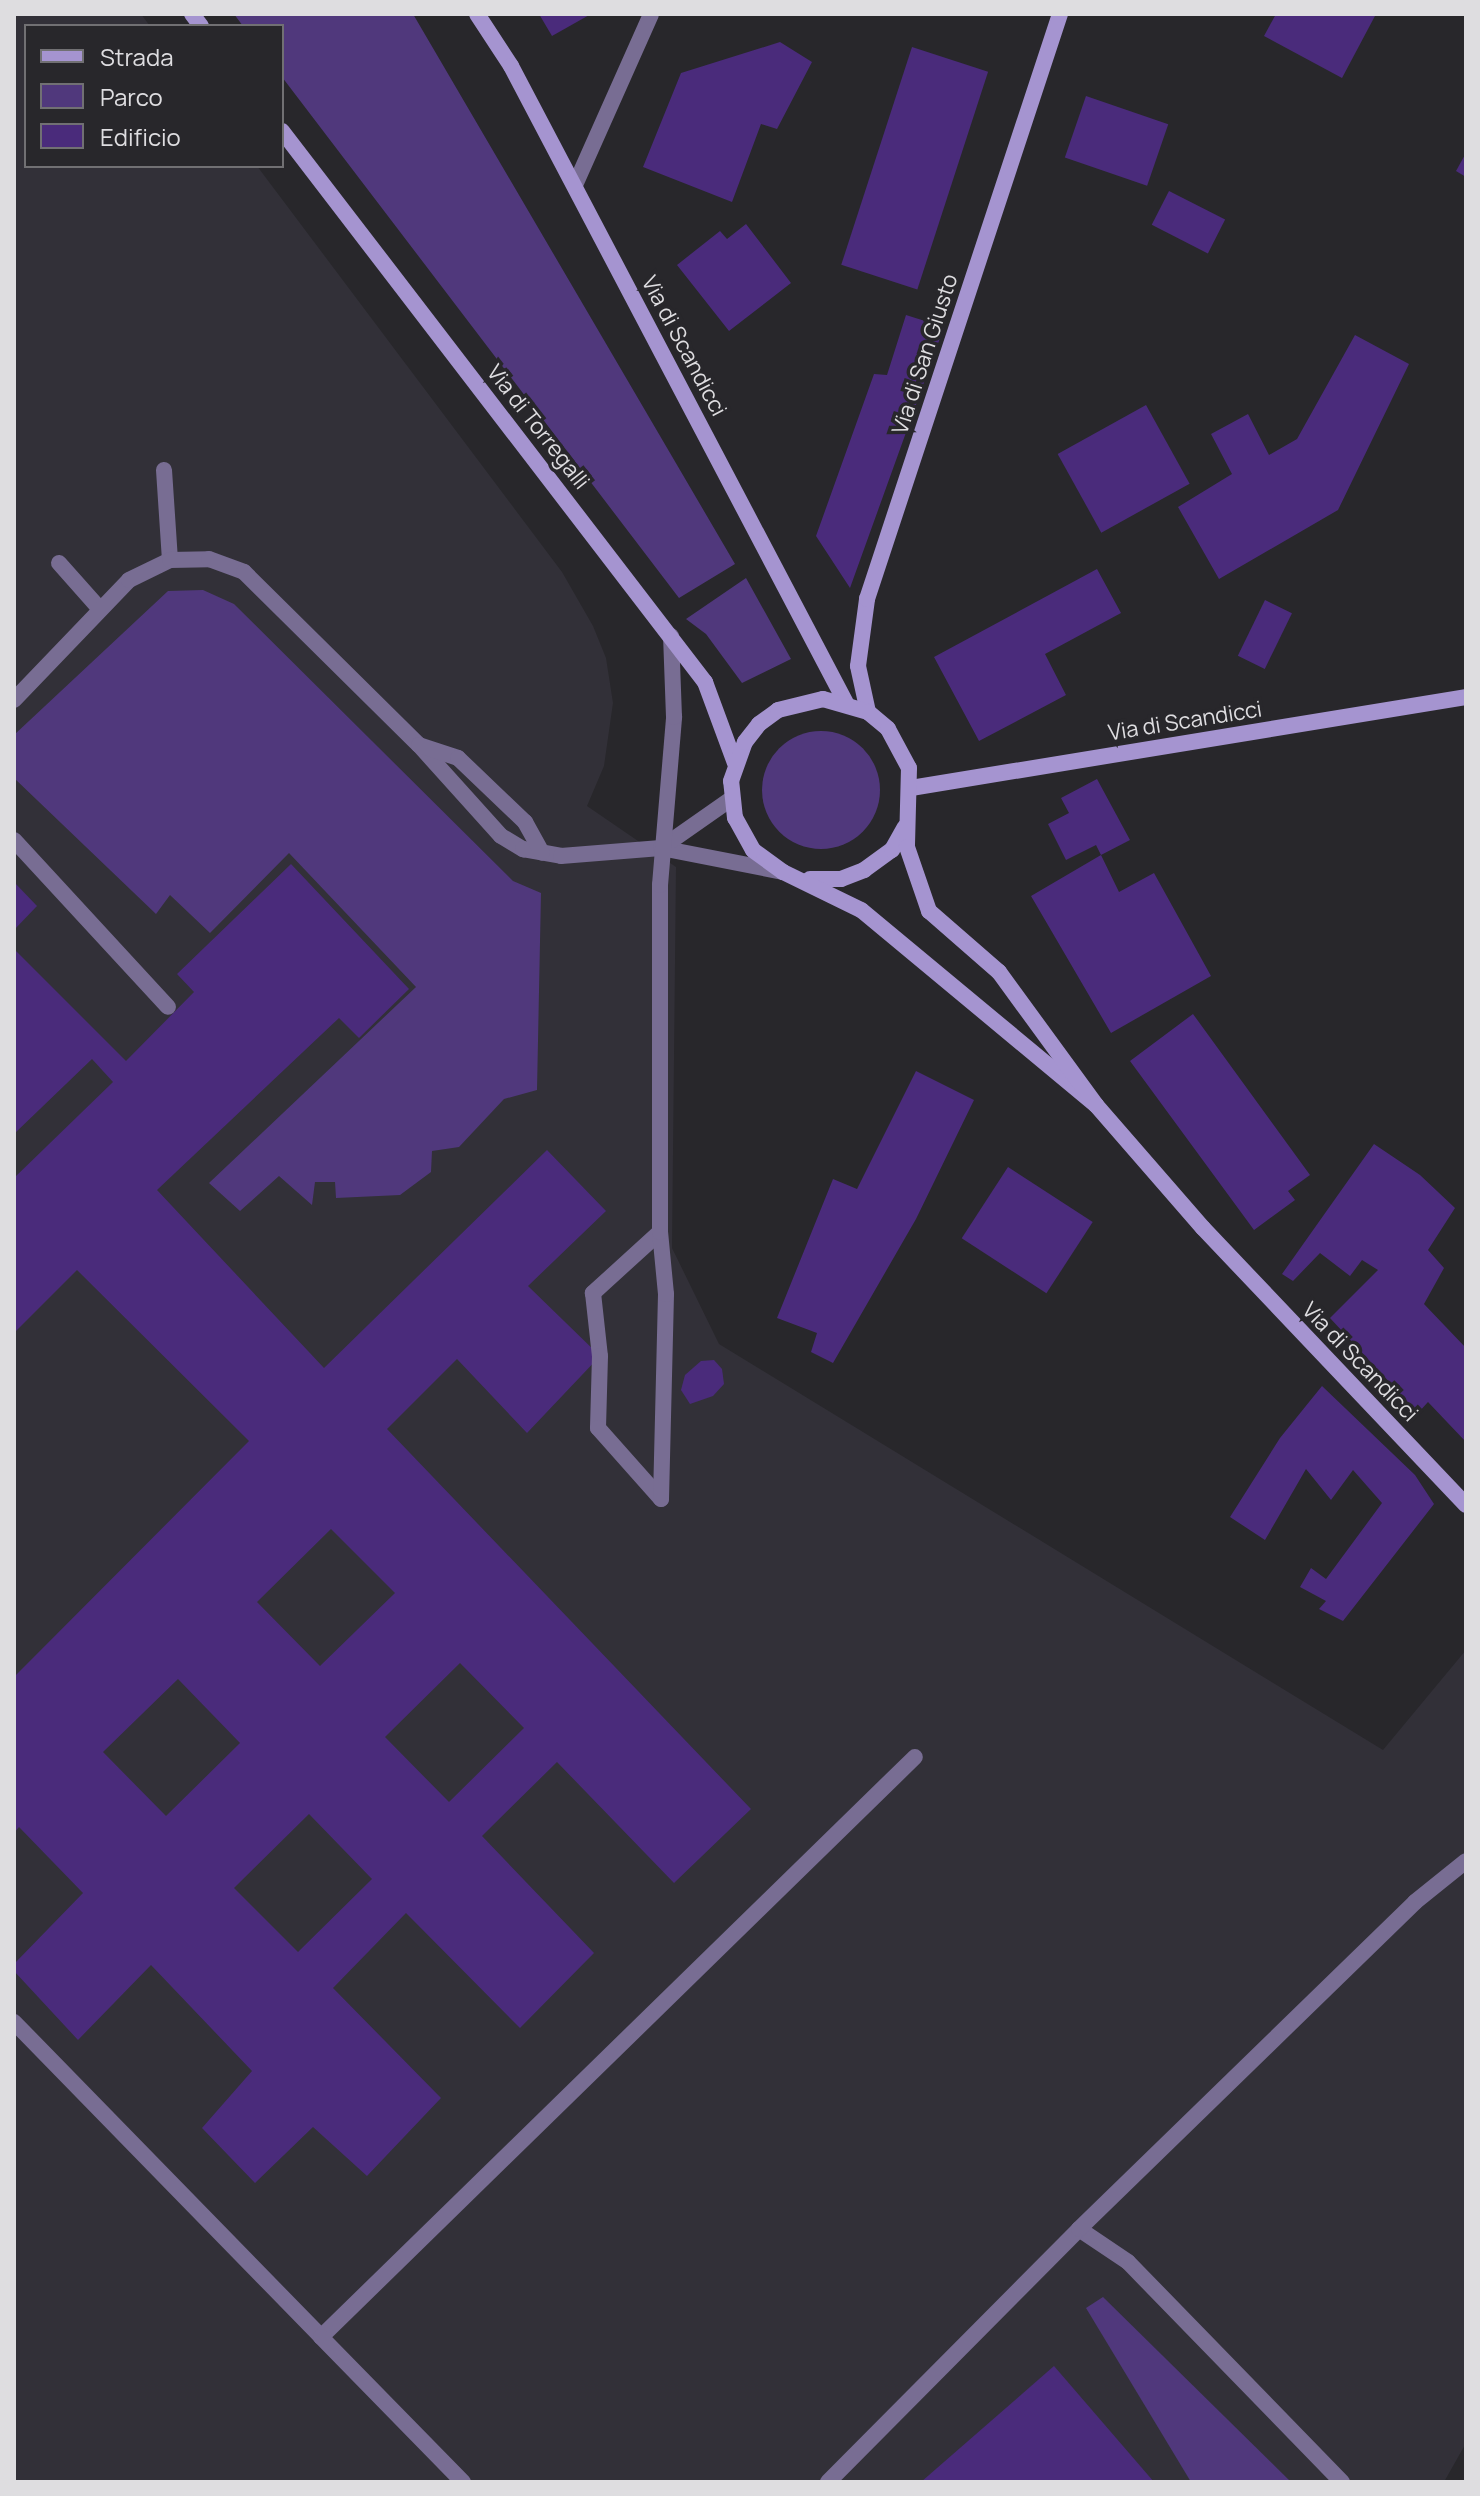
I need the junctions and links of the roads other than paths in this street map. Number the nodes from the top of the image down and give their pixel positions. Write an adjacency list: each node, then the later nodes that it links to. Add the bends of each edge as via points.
1 (477, 14): 5 (main road, Via di Scandicci)
2 (651, 14): 5 (street)
3 (1060, 14): 14 (main road, Via di San Giusto, via 867,599 858,666)
4 (284, 134): 10 (main road, Via di Torregalli)
5 (575, 185): 13 (main road, Via di Scandicci)
6 (164, 470): 7 (street)
7 (170, 560): 9 (street, via 129,580); 15 (street, via 209,559 244,572)
8 (59, 563): 9 (street)
9 (99, 608): 12 (street)
10 (671, 636): 16 (main road, Via di Torregalli, via 705,682); 21 (street, via 674,717)
11 (1466, 697): 17 (main road, Via di Scandicci)
12 (14, 700)
13 (846, 703): 14 (main road, Via di Scandicci); 16 (main road, Via di Scandicci, via 823,699 778,710 759,724)
14 (868, 712): 17 (main road, Via di Scandicci, via 902,750)
15 (419, 745): 22 (street, via 501,836); 22 (street, via 458,758 525,822)
16 (735, 763): 18 (main road, Via di Scandicci)
17 (911, 788): 19 (main road, Via di Scandicci)
18 (731, 799): 21 (street); 23 (main road, Via di Scandicci, via 753,850)
19 (910, 810): 24 (main road, Via di Scandicci, via 902,837 876,863 841,879); 26 (main road, Via di Scandicci, via 907,847 929,911 999,972)
20 (14, 840): 25 (street)
21 (661, 848): 22 (street); 23 (street); 27 (street)
22 (542, 853)
23 (783, 872): 24 (main road, Via di Scandicci)
24 (804, 879): 26 (main road, Via di Scandicci, via 861,910)
25 (168, 1007)
26 (1096, 1105): 28 (main road, Via di Scandicci, via 1203,1228)
27 (660, 1232): 27 (street, via 593,1293 600,1356 598,1428 661,1499 666,1294)
28 (1466, 1505)
29 (915, 1757): 33 (street)
30 (1466, 1861): 32 (street, via 1415,1902)
31 (14, 2022): 33 (street)
32 (1079, 2229): 35 (street); 36 (street, via 1128,2262)
33 (321, 2337): 34 (street)
34 (463, 2482)
35 (828, 2482)
36 (1342, 2482)

